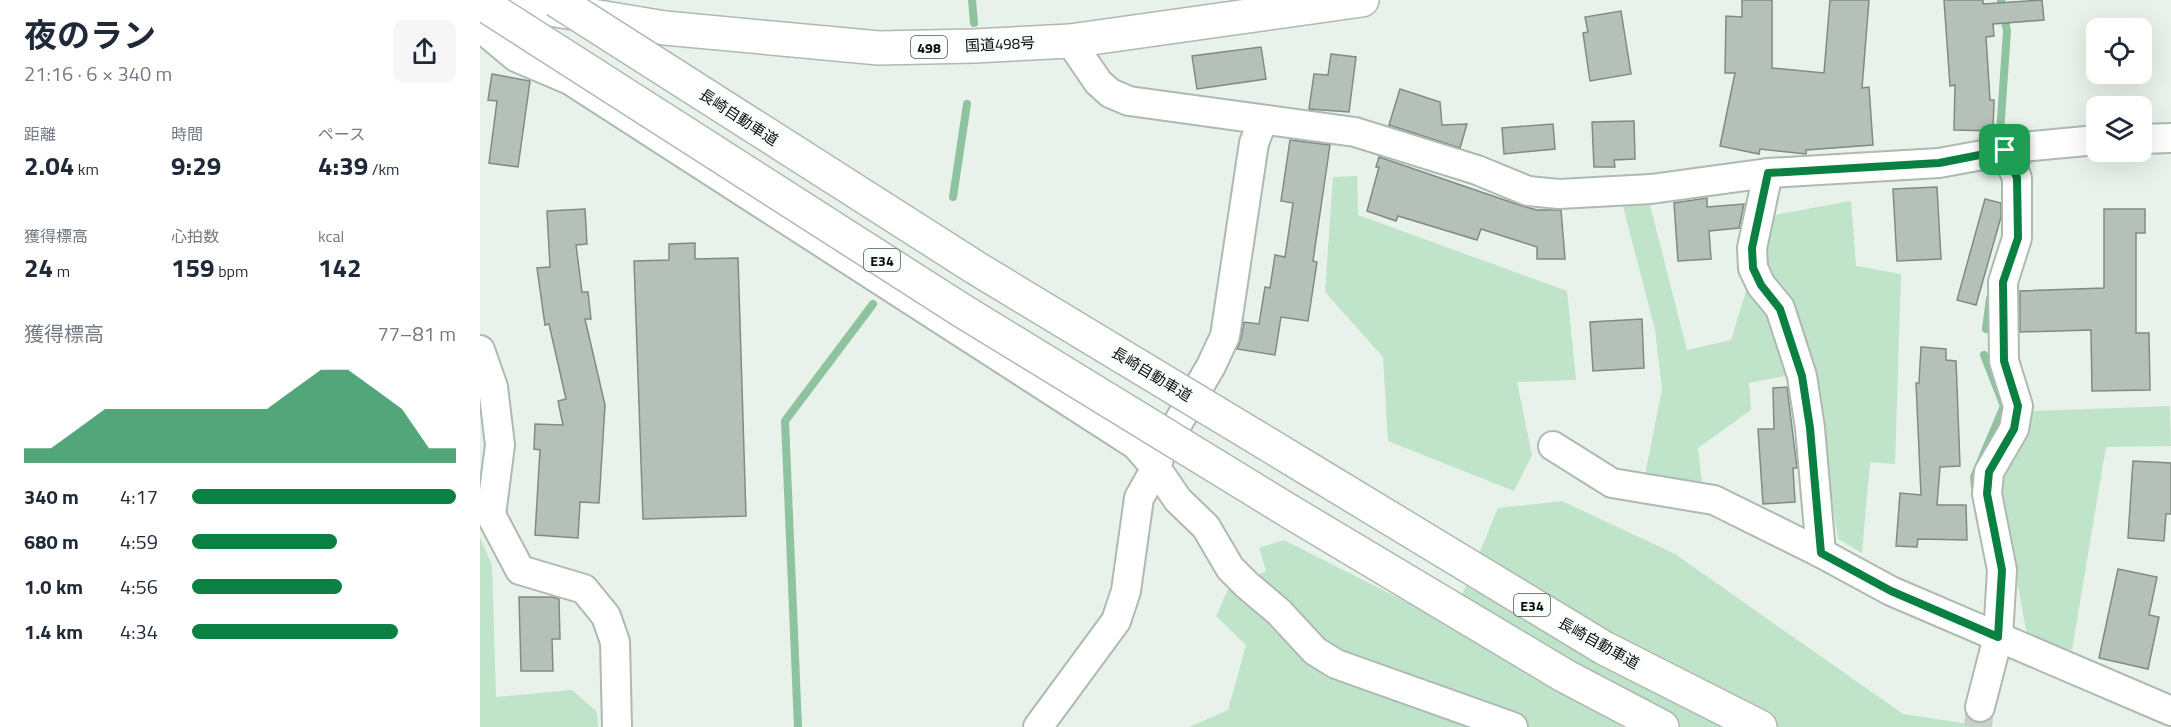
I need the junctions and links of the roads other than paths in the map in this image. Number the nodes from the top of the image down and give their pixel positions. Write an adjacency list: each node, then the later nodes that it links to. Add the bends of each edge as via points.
1 (1362, 0): 5 (highway, 国道498号 / 498)
2 (526, 1): 5 (highway, 国道498号 / 498, via 665,27 879,48); 23 (highway, 長崎自動車道 / E34, bridge, via 1604,648)
3 (480, 2): 22 (highway, E34, bridge, via 961,310 1288,511 1565,676)
4 (480, 27): 14 (street, via 516,57 570,80 1136,445)
5 (1070, 41): 6 (street, via 1098,82 1110,93 1129,101)
6 (1263, 120): 11 (street, via 1355,132 1477,170 1528,191 1559,195 1651,189); 14 (street, via 1254,143 1225,336)
7 (2171, 138): 8 (street)
8 (2152, 139)
9 (2086, 141): 10 (street)
10 (2005, 150): 11 (street, via 1939,163); 16 (street, via 2017,178 2018,238 2003,282 2004,361 2018,406 2014,429 1989,472 1987,494 2002,570)
11 (1768, 173): 15 (street, via 1752,248 1753,268 1780,309 1802,376)
12 (480, 350): 19 (street, via 493,387 500,445 491,515 520,570 584,589 606,616 615,642)
13 (1553, 446): 15 (street, via 1612,483 1714,500)
14 (1156, 468): 20 (street, via 1139,498 1126,591 1116,621); 21 (street, via 1178,500 1206,527 1230,568 1280,612 1314,651 1336,664)
15 (1821, 553): 16 (street, via 1891,591)
16 (1998, 637): 17 (street); 18 (street)
17 (1980, 707)
18 (2171, 711)
19 (617, 727)
20 (1038, 727)
21 (1513, 727)
22 (1662, 727)
23 (1760, 727)

